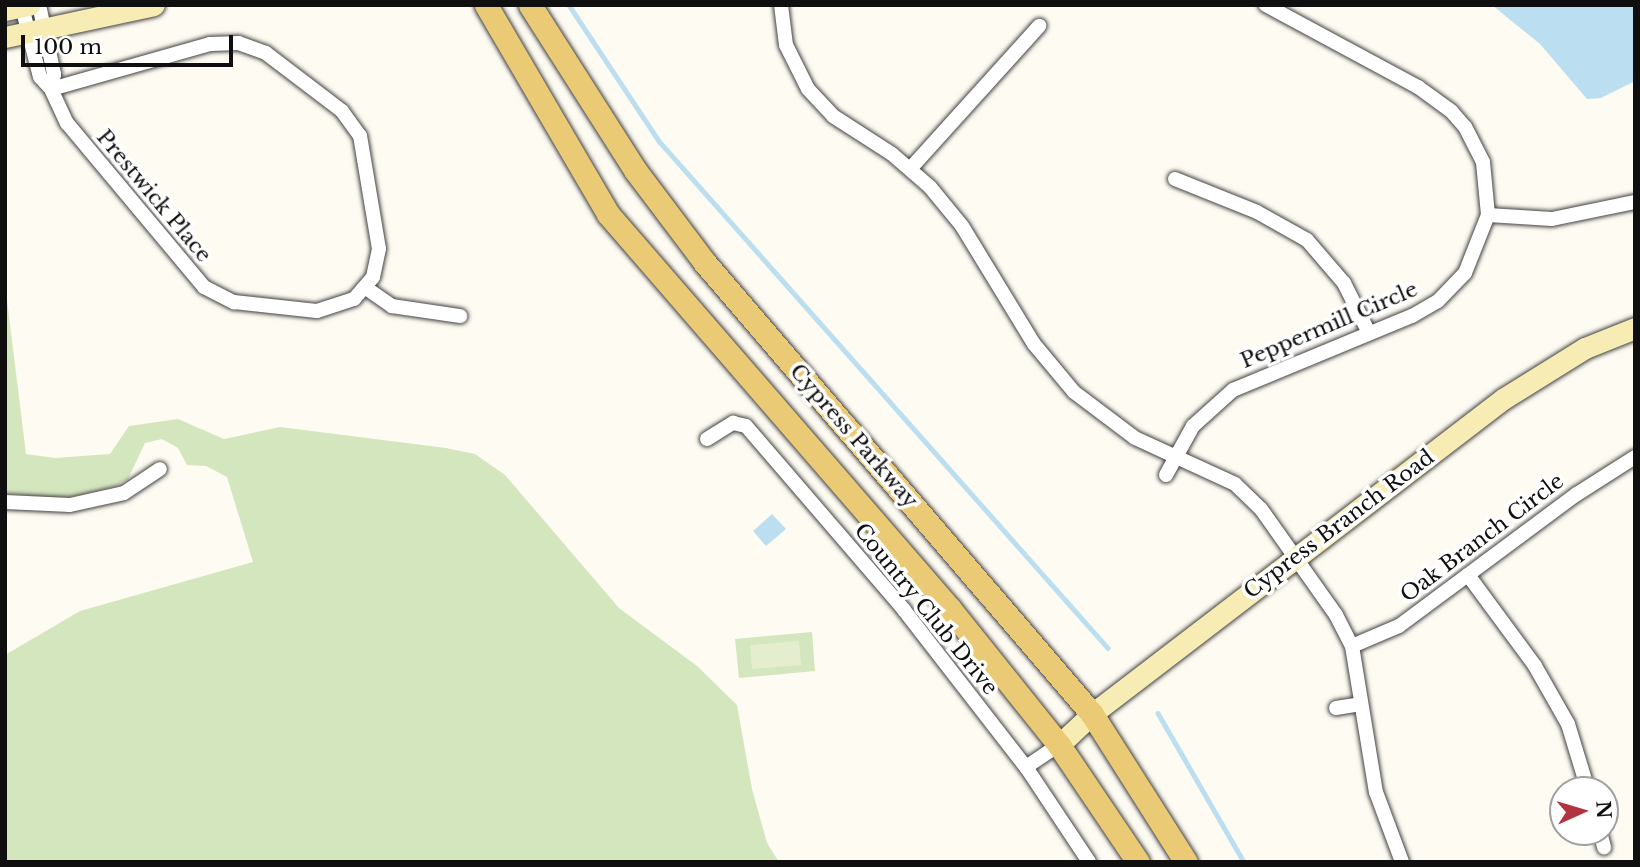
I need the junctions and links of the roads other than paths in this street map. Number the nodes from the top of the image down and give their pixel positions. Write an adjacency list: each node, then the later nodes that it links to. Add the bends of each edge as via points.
1 (154, 5): 8 (street)
2 (486, 5): 31 (main road, Cypress Parkway, via 608,214 950,609)
3 (530, 5): 30 (main road, Cypress Parkway, via 635,170 705,262)
4 (781, 5): 11 (street, via 786,45 808,89 833,116)
5 (1266, 5): 14 (street, Peppermill Circle, via 1418,86 1451,111 1483,162)
6 (24, 7): 8 (street, Prestwick Place)
7 (1039, 26): 11 (street)
8 (36, 32): 9 (street); 10 (street, Prestwick Place, via 40,77)
9 (5, 37)
10 (51, 89): 15 (street, Prestwick Place, via 67,123 204,287 234,302 317,311 346,304); 15 (street, via 210,44 239,43 266,53 342,111 360,136 379,249)
11 (910, 169): 20 (street, via 962,226 1034,344 1060,377 1102,416)
12 (1175, 178): 18 (street, via 1266,216 1307,240 1344,282)
13 (1635, 202): 14 (street, via 1552,219)
14 (1488, 215): 18 (street, Peppermill Circle, via 1476,253 1452,288 1419,313)
15 (366, 288): 16 (street, via 392,306)
16 (460, 316)
17 (1635, 328): 25 (street, Cypress Branch Road, via 1585,348 1524,384)
18 (1369, 332): 20 (street, Peppermill Circle, via 1233,390 1198,419)
19 (707, 439): 32 (street, Country Club Drive, via 733,423 746,426 904,610)
20 (1174, 457): 23 (street, Peppermill Circle); 25 (street, via 1235,484 1261,509)
21 (1635, 457): 26 (street, Oak Branch Circle, via 1599,478)
22 (160, 469): 24 (street, via 124,493 70,505 42,508)
23 (1166, 475)
24 (5, 502)
25 (1295, 557): 27 (street); 30 (street, Cypress Branch Road)
26 (1468, 575): 27 (street, Oak Branch Circle, via 1399,626); 33 (street, via 1535,666 1568,724)
27 (1352, 646): 28 (street)
28 (1361, 704): 29 (street); 37 (street, via 1376,792)
29 (1336, 708)
30 (1092, 714): 31 (street, Cypress Branch Road); 36 (main road, Cypress Parkway)
31 (1059, 745): 32 (street); 35 (main road, Cypress Parkway)
32 (1026, 768): 34 (street, Country Club Drive)
33 (1584, 776)
34 (1089, 862)
35 (1138, 862)
36 (1186, 862)
37 (1402, 862)

